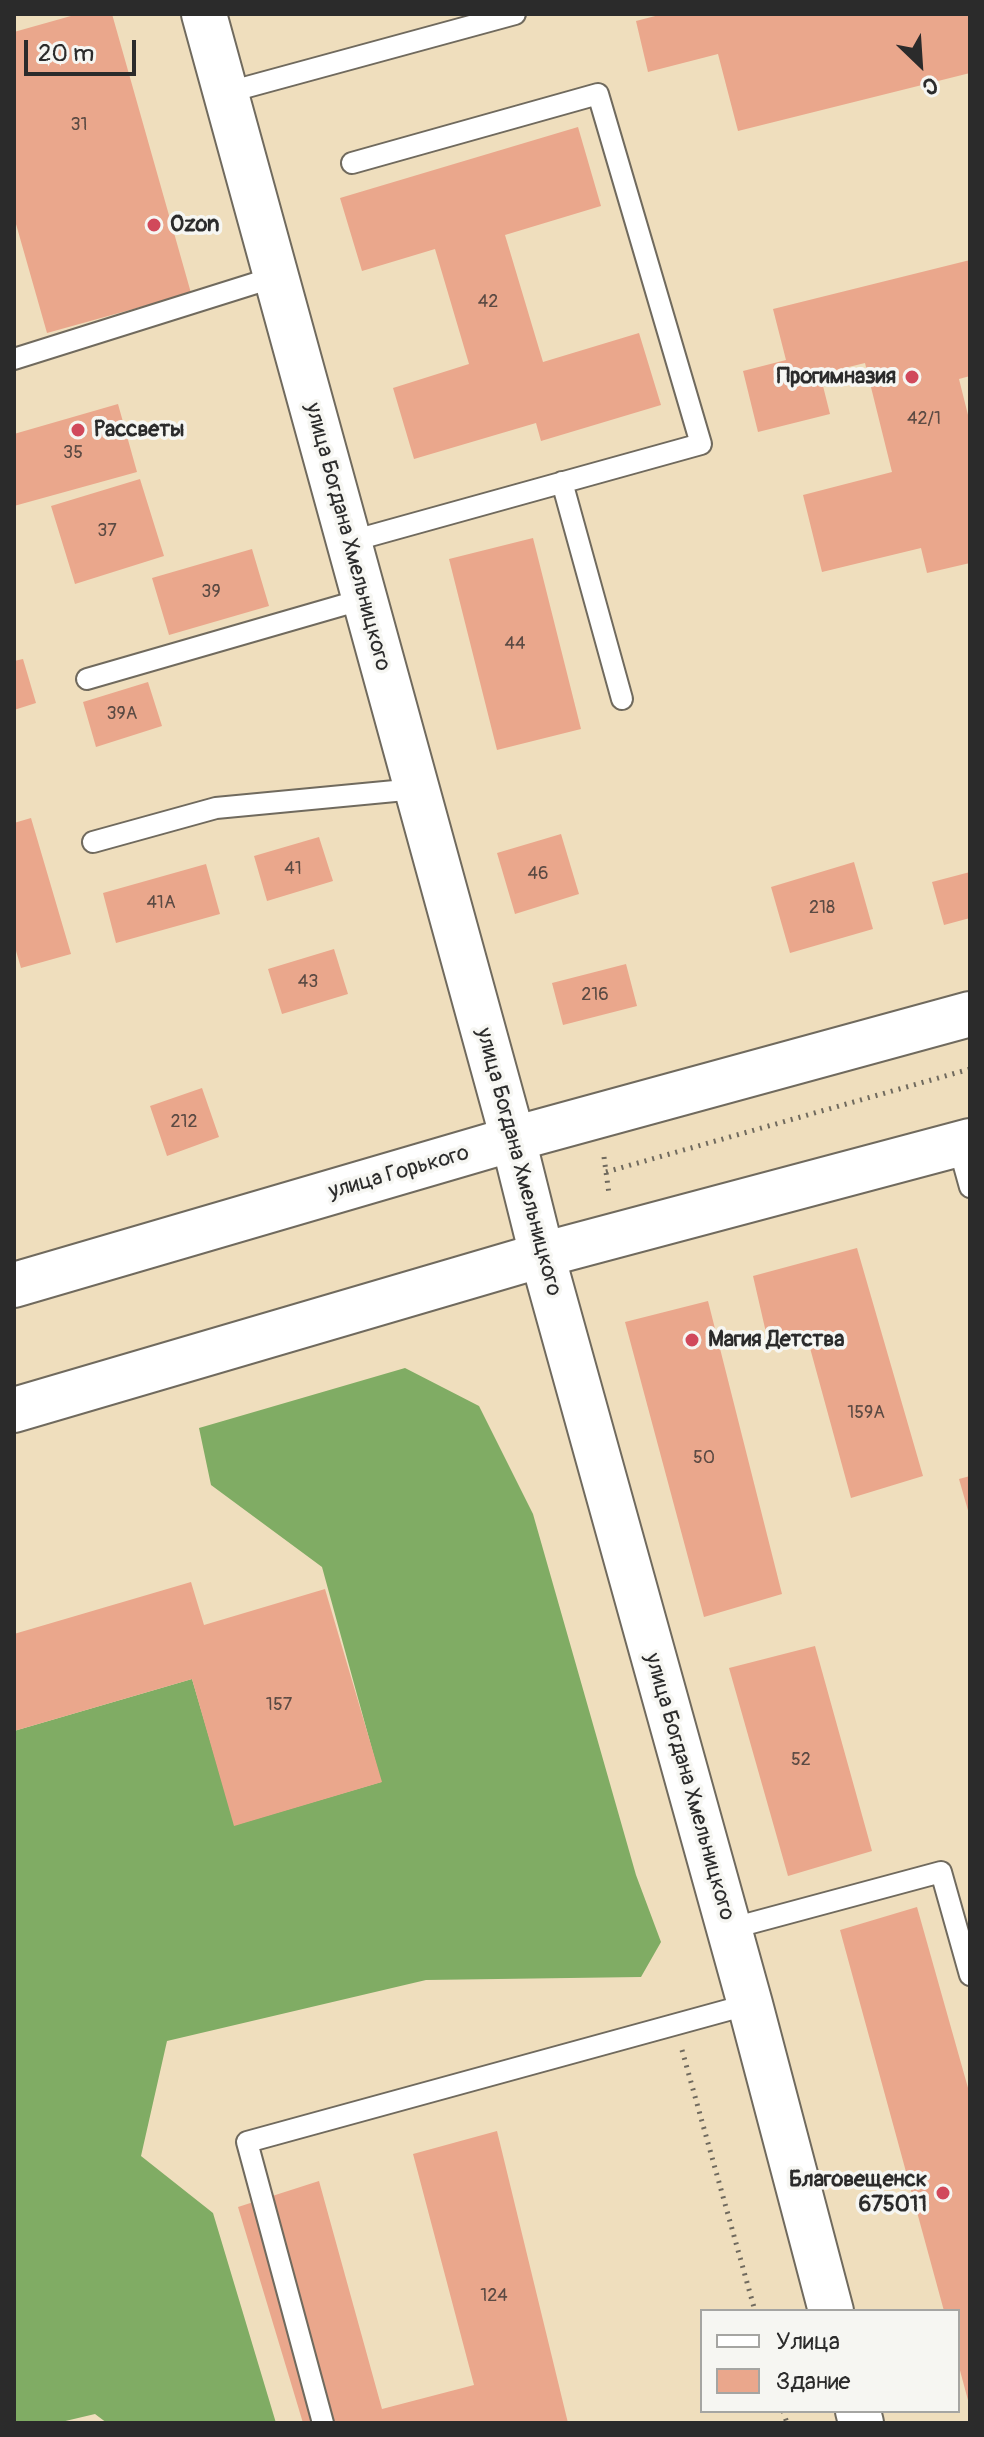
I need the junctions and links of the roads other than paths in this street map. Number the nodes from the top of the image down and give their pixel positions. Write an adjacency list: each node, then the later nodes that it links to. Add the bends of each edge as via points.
1 (204, 14): 3 (street, улица Богдана Хмельницкого)
2 (515, 14): 3 (lane)
3 (225, 93): 5 (street, улица Богдана Хмельницкого)
4 (352, 163): 7 (lane, via 598,94 701,444)
5 (275, 277): 6 (lane); 8 (street, улица Богдана Хмельницкого)
6 (14, 359)
7 (562, 482): 8 (lane); 11 (lane)
8 (348, 542): 9 (street, улица Богдана Хмельницкого)
9 (364, 599): 10 (lane); 12 (street, улица Богдана Хмельницкого)
10 (87, 679)
11 (622, 699)
12 (416, 789): 13 (lane, via 216,808); 15 (street, улица Богдана Хмельницкого)
13 (93, 842)
14 (970, 1014): 15 (street, улица Горького)
15 (513, 1139): 18 (street, улица Богдана Хмельницкого); 19 (street, улица Горького)
16 (964, 1143): 17 (lane); 18 (street)
17 (970, 1187)
18 (542, 1255): 20 (street); 21 (street, улица Богдана Хмельницкого)
19 (14, 1285)
20 (14, 1410)
21 (729, 1929): 22 (lane, via 941,1872); 23 (street, улица Богдана Хмельницкого)
22 (970, 1975)
23 (750, 2004): 24 (street, улица Богдана Хмельницкого); 25 (lane, via 247,2142)
24 (830, 2309)
25 (323, 2423)

